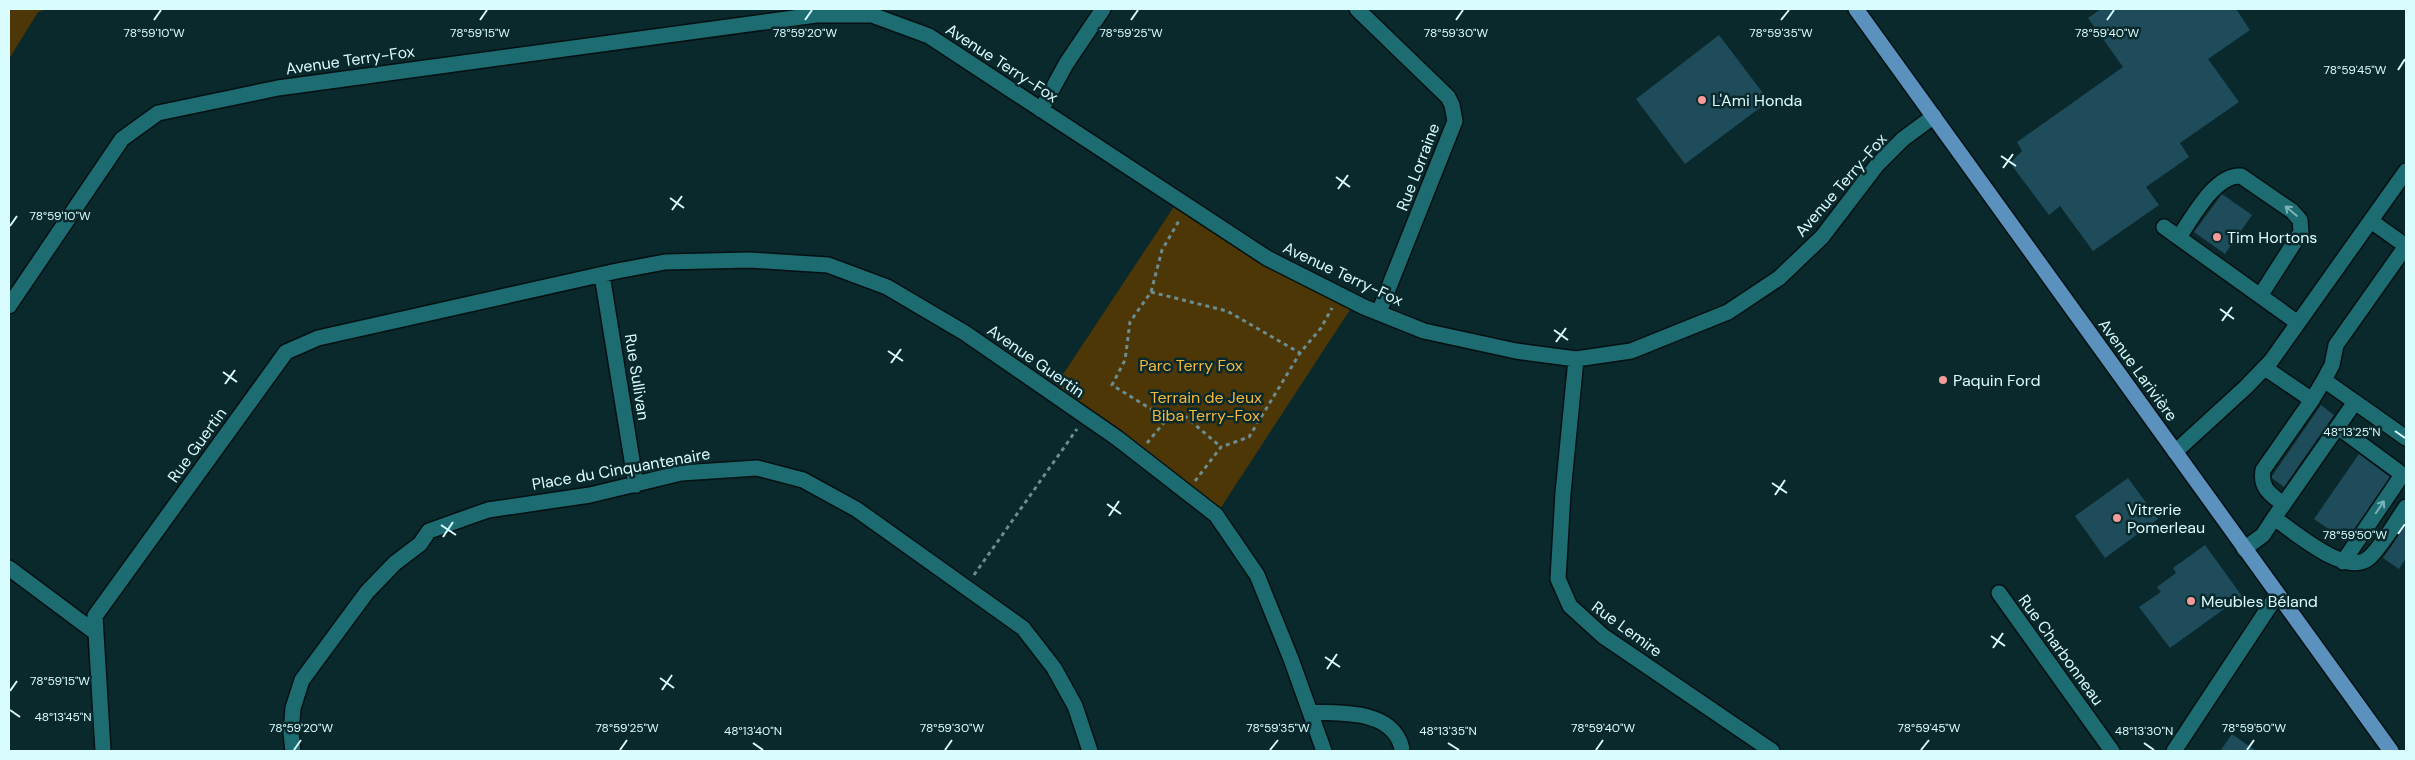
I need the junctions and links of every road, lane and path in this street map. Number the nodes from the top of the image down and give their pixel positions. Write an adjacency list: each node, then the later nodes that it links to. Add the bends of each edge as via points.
1 (1103, 9): 4 (street, via 1066,64)
2 (1357, 9): 16 (street, Rue Lorraine, via 1448,97 1455,121)
3 (1856, 9): 5 (main road, Avenue Larivière)
4 (1041, 110): 7 (street, Avenue Terry-Fox); 15 (street, Avenue Terry-Fox, via 929,36 872,15 816,15 278,88 158,113 122,139)
5 (1934, 116): 19 (street, Avenue Terry-Fox, via 1877,164 1822,237 1778,278 1728,312 1631,351); 29 (main road, Avenue Larivière)
6 (2406, 171): 8 (street)
7 (1188, 205): 12 (path, via 1162,250); 13 (street, Avenue Terry-Fox, via 1267,258)
8 (2371, 221): 17 (street); 21 (street, via 2406,246 2336,345 2332,365)
9 (2164, 227): 10 (street)
10 (2179, 237): 14 (street); 14 (street, one-way to 10, via 2301,232 2300,220 2292,211 2242,176 2232,175 2221,180 2212,190)
11 (602, 275): 24 (street, Avenue Guertin, via 665,262 749,260 828,265 887,288 921,306); 31 (street, Rue Sullivan); 42 (street, Rue Guertin, via 318,338 286,352 95,616)
12 (1151, 292): 18 (path, via 1227,311); 25 (path, via 1130,322 1125,360 1112,385)
13 (1340, 294): 16 (street, Avenue Terry-Fox); 18 (path, via 1321,328)
14 (2260, 296): 17 (street)
15 (9, 306)
16 (1379, 312): 19 (street, Avenue Terry-Fox, via 1424,331)
17 (2298, 323): 20 (street)
18 (1300, 353): 28 (path, via 1249,437)
19 (1576, 360): 49 (street, Rue Lemire, via 1563,493 1558,579 1561,589 1570,606 1603,636)
20 (2265, 368): 22 (street); 29 (street)
21 (2324, 380): 22 (street); 23 (street)
22 (2312, 400): 33 (street, via 2263,470 2261,480 2264,488)
23 (2355, 402): 26 (street); 27 (street)
24 (1085, 417): 30 (street, Avenue Guertin); 39 (path)
25 (1167, 419): 28 (path, via 1186,417); 30 (path)
26 (2338, 427): 33 (street); 37 (street, one-way to 26, via 2400,478 2399,472)
27 (2406, 438)
28 (1221, 447): 32 (path)
29 (2175, 452): 36 (main road, Avenue Larivière)
30 (1137, 455): 32 (street, Avenue Guertin)
31 (636, 485): 39 (street, Place du Cinquantenaire, via 681,473 757,468 776,471 803,480 856,509); 45 (street, Place du Cinquantenaire, via 488,510 429,531 420,544 395,563 367,592 302,680 293,708)
32 (1187, 492): 43 (street, Avenue Guertin, via 1216,515 1257,575 1292,658)
33 (2283, 504): 35 (street)
34 (2406, 507): 37 (street, via 2369,558)
35 (2274, 518): 36 (street, via 2263,535); 37 (street)
36 (2244, 549): 41 (main road, Avenue Larivière)
37 (2343, 562)
38 (9, 568): 42 (street)
39 (967, 586): 46 (street, Place du Cinquantenaire, via 1023,628 1041,650 1075,706)
40 (1999, 593): 50 (street, Rue Charbonneau)
41 (2277, 595): 51 (street); 52 (main road, Avenue Larivière)
42 (96, 633): 44 (street, Rue Guertin)
43 (1310, 712): 47 (street, Avenue Guertin); 48 (street, via 1381,721 1390,726 1397,736)
44 (103, 751)
45 (293, 751)
46 (1090, 751)
47 (1324, 751)
48 (1402, 751)
49 (1772, 751)
50 (2112, 751)
51 (2174, 751)
52 (2391, 751)

